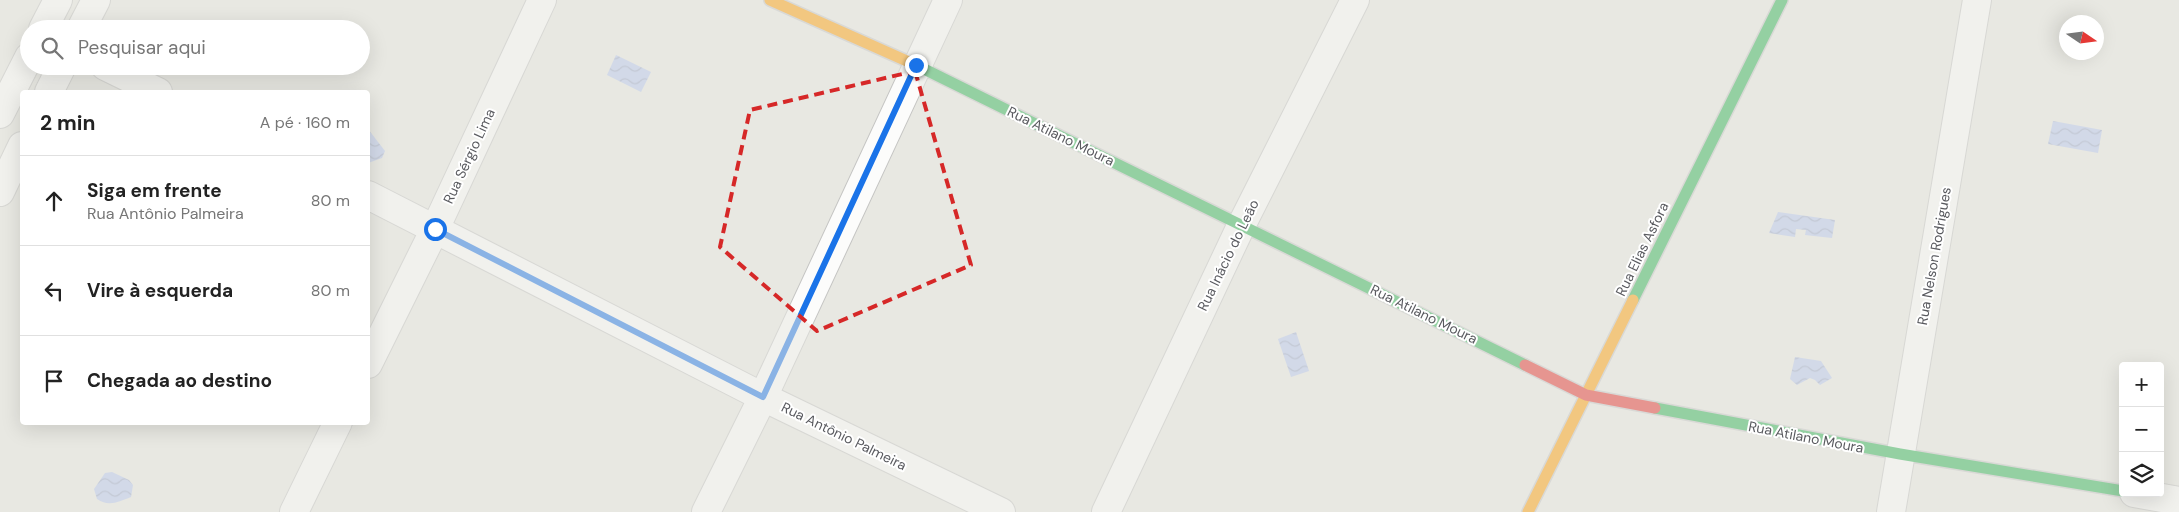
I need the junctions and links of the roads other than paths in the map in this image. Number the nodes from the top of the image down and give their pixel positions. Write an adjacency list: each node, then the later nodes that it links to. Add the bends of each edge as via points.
1 (58, 0): 9 (street)
2 (96, 0): 10 (street)
3 (542, 0): 22 (street, Rua Sérgio Lima)
4 (770, 0): 11 (street, Rua Atilano Moura)
5 (948, 0): 11 (street)
6 (1355, 0): 21 (street, Rua Inácio do Leão)
7 (1782, 0): 24 (street, Rua Elias Asfora)
8 (1976, 0): 27 (street, Rua Nelson Rodrigues)
9 (48, 20)
10 (86, 20)
11 (916, 65): 21 (street, Rua Atilano Moura); 25 (street)
12 (20, 75): 17 (street)
13 (58, 75): 15 (street)
14 (123, 75): 16 (street)
15 (50, 90)
16 (154, 90)
17 (0, 114)
18 (20, 150): 19 (street)
19 (0, 192)
20 (370, 196): 22 (street, Rua Antônio Palmeira)
21 (1242, 224): 24 (street, Rua Atilano Moura); 34 (street, Rua Inácio do Leão)
22 (435, 229): 23 (street, Rua Sérgio Lima); 25 (street, Rua Antônio Palmeira)
23 (370, 360)
24 (1586, 395): 27 (street, Rua Atilano Moura); 35 (street, Rua Elias Asfora)
25 (763, 397): 32 (street); 33 (street, Rua Antônio Palmeira)
26 (337, 425): 31 (street)
27 (1900, 454): 28 (street, Rua Atilano Moura); 36 (street, Rua Nelson Rodrigues)
28 (2119, 491)
29 (2156, 497): 30 (street)
30 (2179, 501)
31 (294, 512)
32 (706, 512)
33 (1000, 512)
34 (1106, 512)
35 (1528, 512)
36 (1890, 512)

